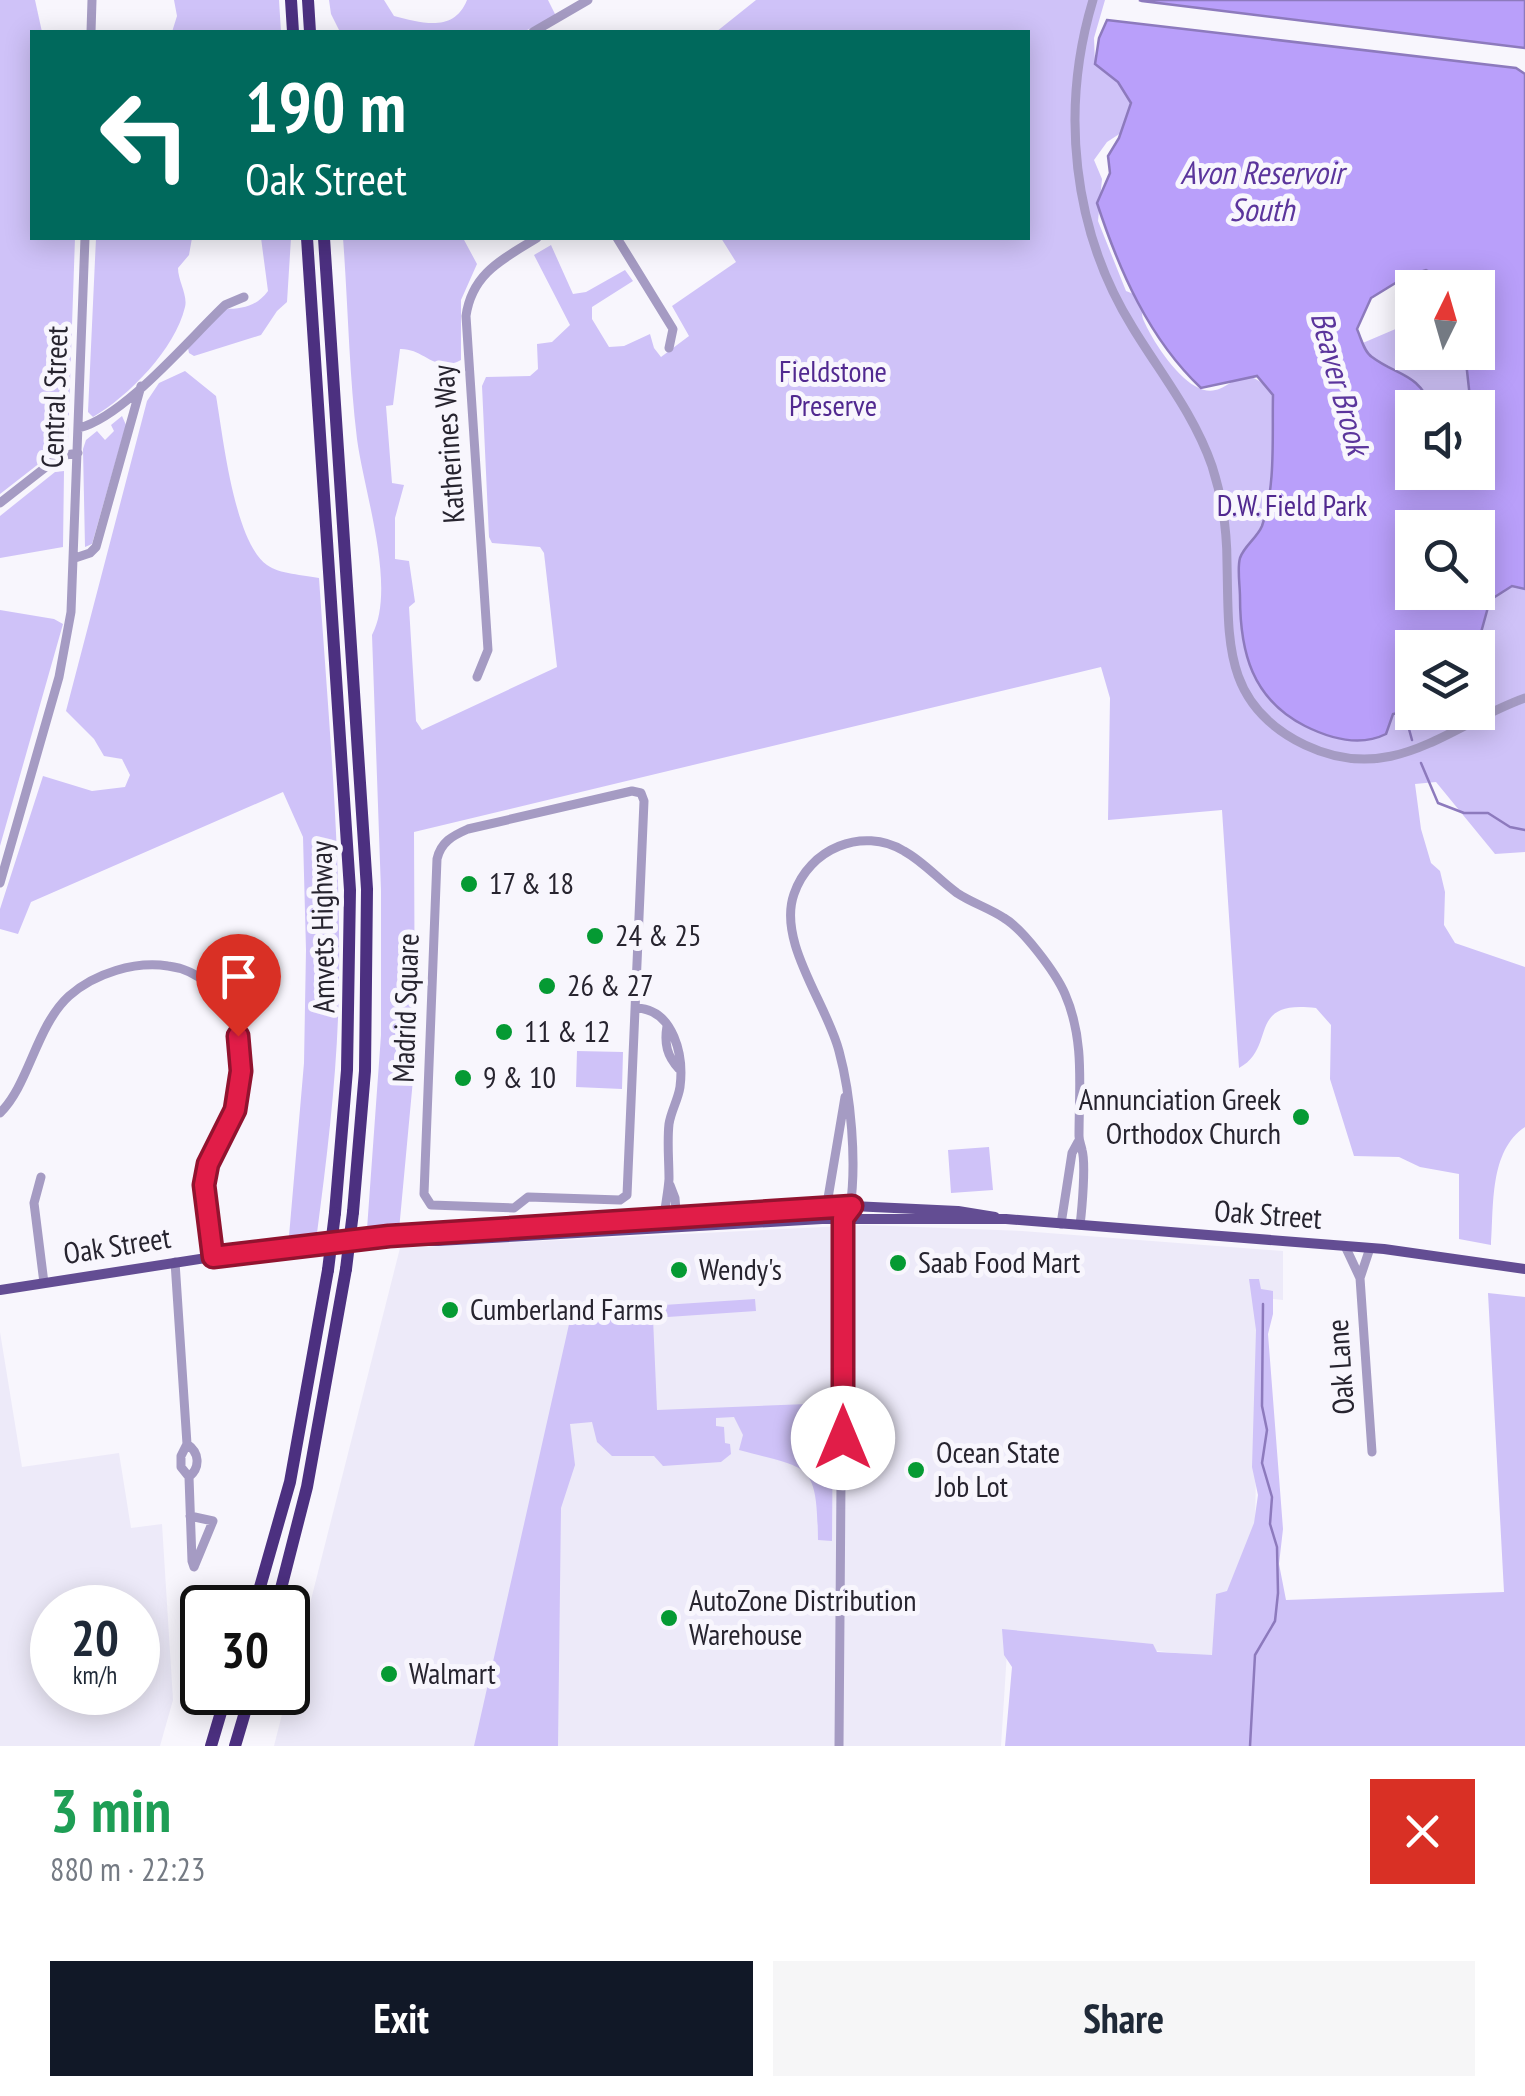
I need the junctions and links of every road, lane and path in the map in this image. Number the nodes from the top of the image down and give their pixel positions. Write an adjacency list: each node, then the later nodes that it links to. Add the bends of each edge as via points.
1 (92, 0): 6 (street)
2 (291, 0): 7 (highway)
3 (308, 0): 8 (highway)
4 (588, 0): 9 (street)
5 (1093, 0): 25 (street, via 1075,108 1084,206 1114,293 1190,416 1211,465 1222,512 1232,661 1253,701 1304,744 1335,755 1392,756 1435,743)
6 (91, 30)
7 (293, 30)
8 (310, 30)
9 (536, 30)
10 (85, 240): 20 (street, Central Street)
11 (307, 240): 49 (highway, Amvets Highway, bridge, via 350,890 348,1070 328,1270 290,1482)
12 (324, 240): 50 (highway, Amvets Highway, bridge, via 367,889 365,1070 346,1269 308,1487)
13 (535, 240): 24 (street, Katherines Way, via 484,274 466,316 488,650)
14 (618, 240): 16 (street, via 673,328)
15 (244, 297): 17 (street, via 225,305)
16 (669, 348)
17 (141, 386): 18 (street); 19 (street)
18 (114, 410): 19 (street, via 126,412); 20 (street)
19 (130, 426): 23 (street, via 96,547)
20 (79, 428): 21 (street, Central Street)
21 (78, 452): 22 (street, via 60,456); 23 (street, Central Street)
22 (0, 503)
23 (75, 558): 26 (street, Central Street, via 62,664)
24 (477, 677)
25 (1525, 698)
26 (0, 883)
27 (637, 1008): 27 (street, Madrid Square, via 641,793 468,829 446,841 437,860 427,1203 514,1208 528,1197 624,1198); 36 (street, via 655,1011 676,1041 680,1086 669,1126 675,1198)
28 (845, 1095): 30 (street, via 835,1037 803,965 790,904 804,871 825,852 839,844 886,843 1006,919 1053,974 1070,1008 1079,1051); 32 (street); 33 (street)
29 (0, 1113): 41 (street, via 56,1012 78,989 139,966 181,968 205,979 230,1013 241,1071 235,1110 204,1185)
30 (1078, 1142): 37 (street); 38 (street)
31 (42, 1178): 45 (street, via 34,1203)
32 (852, 1206): 33 (main road, Oak Street); 34 (street); 35 (main road, Oak Street, via 958,1210)
33 (828, 1208): 34 (street); 36 (main road, Oak Street)
34 (843, 1218): 35 (main road, Oak Street); 36 (main road, Oak Street); 55 (street)
35 (1006, 1220): 37 (main road, Oak Street)
36 (670, 1222): 41 (main road, Oak Street, via 438,1241 362,1240)
37 (1061, 1224): 38 (main road, Oak Street)
38 (1080, 1225): 39 (main road, Oak Street)
39 (1346, 1246): 40 (main road, Oak Street); 44 (street, Oak Lane)
40 (1370, 1248): 43 (main road, Oak Street); 44 (street, Oak Lane)
41 (213, 1257): 42 (main road, Oak Street)
42 (175, 1262): 45 (main road, Oak Street); 48 (street, via 187,1444 181,1456)
43 (1525, 1269)
44 (1360, 1278): 47 (street, Oak Lane)
45 (44, 1284): 46 (main road, Oak Street)
46 (0, 1290)
47 (1372, 1452)
48 (190, 1516): 48 (street, via 214,1521 194,1567 192,1561)
49 (261, 1585)
50 (282, 1585)
51 (221, 1715): 54 (highway)
52 (244, 1715): 53 (highway)
53 (236, 1744)
54 (211, 1746)
55 (839, 1746)

